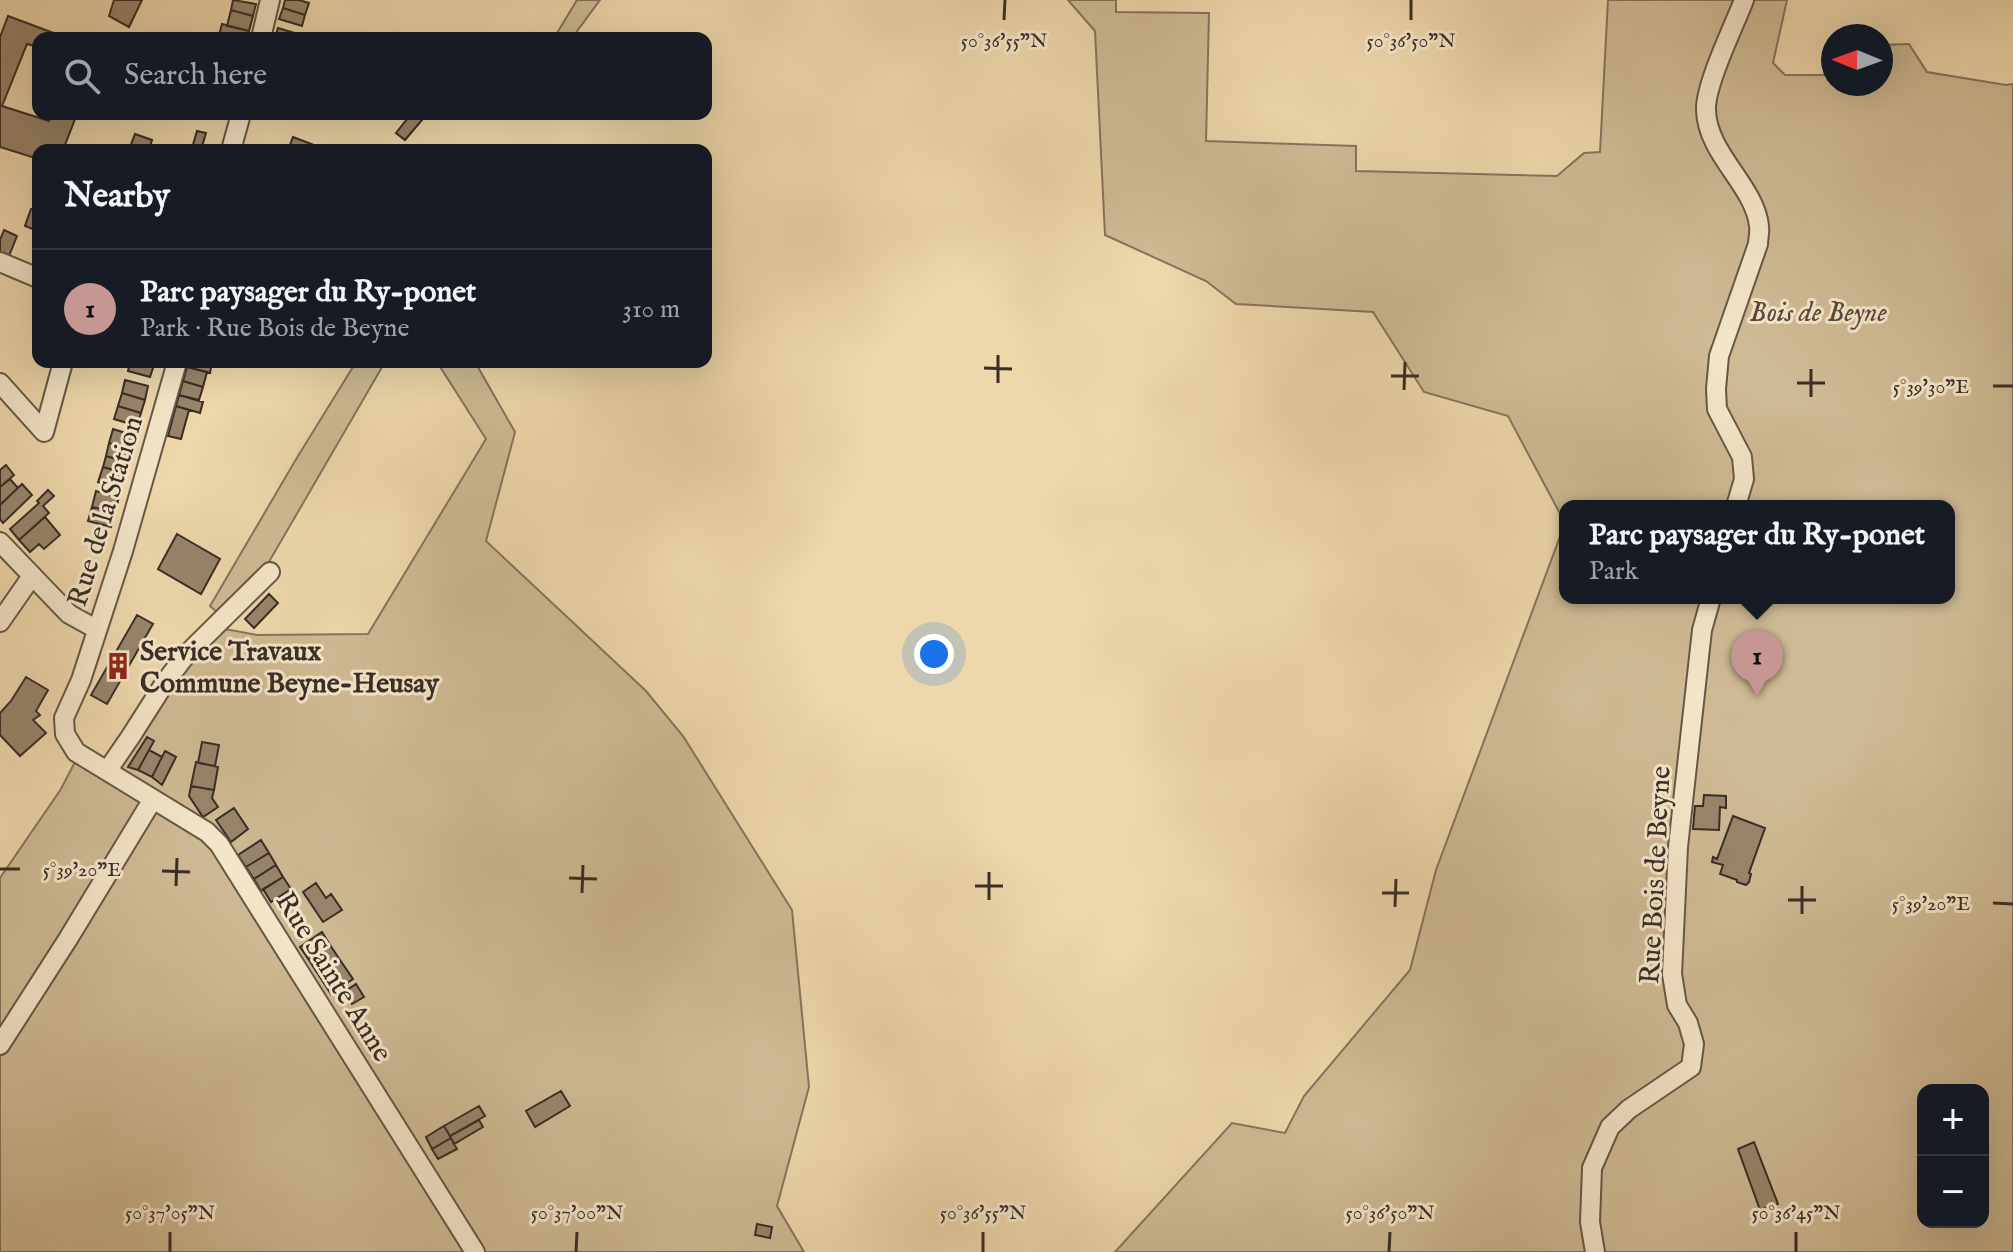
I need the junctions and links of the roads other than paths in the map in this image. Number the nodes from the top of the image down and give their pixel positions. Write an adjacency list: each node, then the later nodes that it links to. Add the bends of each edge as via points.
1 (270, 0): 3 (street)
2 (1744, 0): 11 (street, via 1706,110 1713,140 1753,205 1759,226 1758,244 1719,356 1716,389 1717,409 1742,457 1744,479)
3 (262, 32)
4 (239, 120): 5 (street)
5 (233, 144)
6 (0, 262): 7 (street)
7 (32, 275)
8 (61, 368): 10 (street, via 44,432)
9 (175, 368): 17 (street, Rue de la Station)
10 (0, 383)
11 (1738, 500)
12 (0, 542): 14 (street)
13 (270, 572): 18 (street, via 186,655)
14 (32, 576): 16 (street); 17 (street, via 69,614)
15 (1709, 604): 22 (street, Rue Bois de Beyne, via 1678,847 1672,974 1677,1005 1694,1044 1691,1067 1610,1127 1592,1168)
16 (0, 622)
17 (96, 629): 18 (street, Rue de la Station, via 64,718 65,734 76,752)
18 (107, 771): 19 (street, Rue Sainte Anne)
19 (153, 799): 20 (street); 21 (street, Rue Sainte Anne, via 219,844)
20 (0, 1045)
21 (475, 1252)
22 (1595, 1252)

